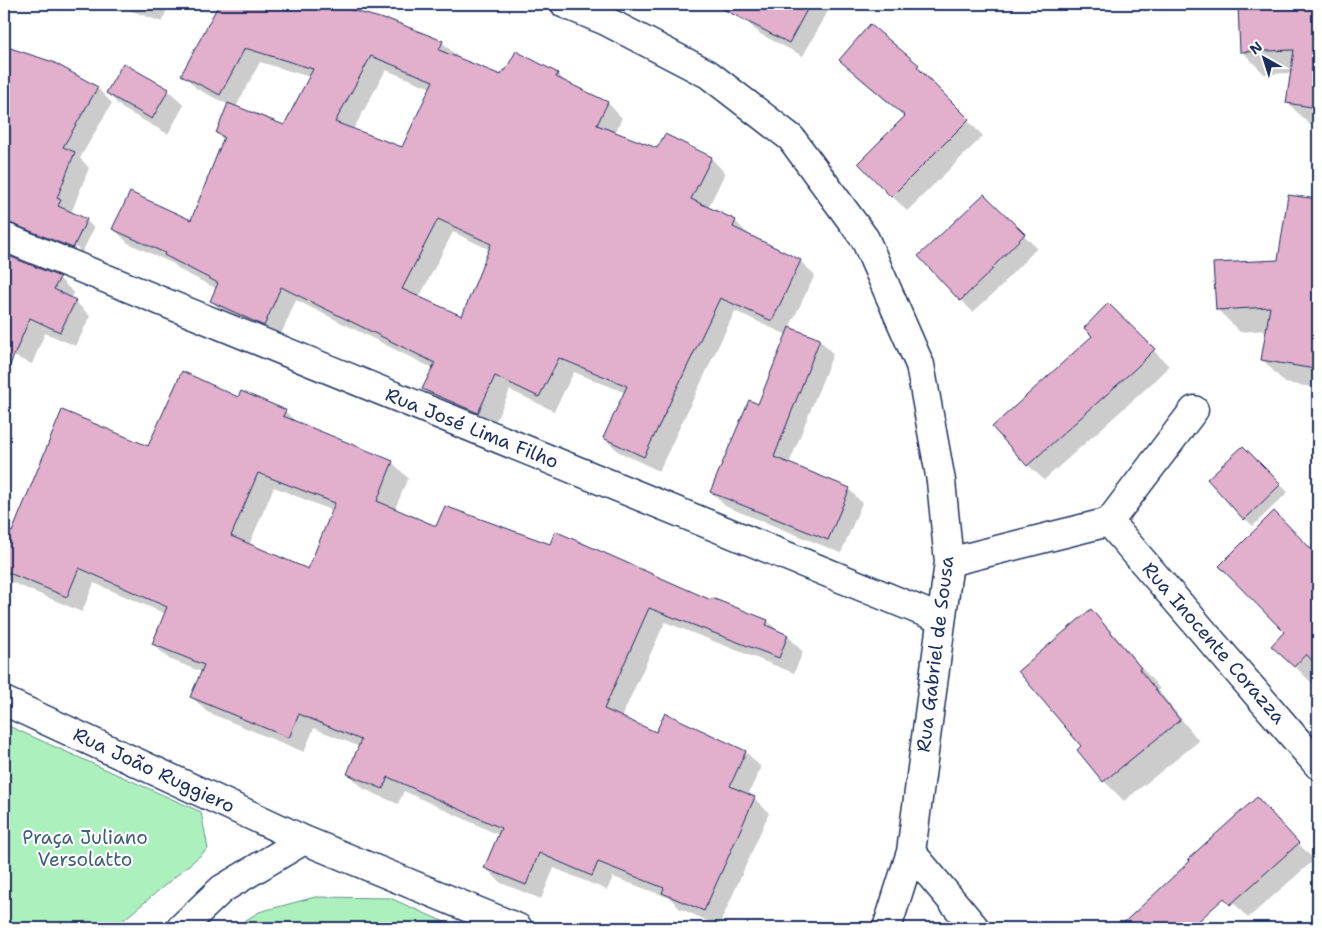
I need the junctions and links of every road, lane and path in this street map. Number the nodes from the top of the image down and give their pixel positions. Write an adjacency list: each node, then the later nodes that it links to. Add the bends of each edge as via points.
1 (565, 4): 5 (street, Rua Gabriel de Sousa, via 606,21 708,74 791,138 865,238 920,365 941,481)
2 (4, 237): 6 (street, Rua José Lima Filho)
3 (1194, 410): 4 (street)
4 (1109, 522): 5 (street); 8 (street, Rua Inocente Corazza)
5 (949, 562): 6 (street, Rua Gabriel de Sousa)
6 (941, 619): 10 (street, Rua Gabriel de Sousa)
7 (4, 701): 9 (street, Rua João Ruggiero)
8 (1318, 765)
9 (304, 840): 11 (street, via 222,889); 12 (street)
10 (911, 852): 13 (street, Rua Gabriel de Sousa); 14 (street)
11 (181, 928)
12 (518, 928)
13 (887, 928)
14 (975, 928)

